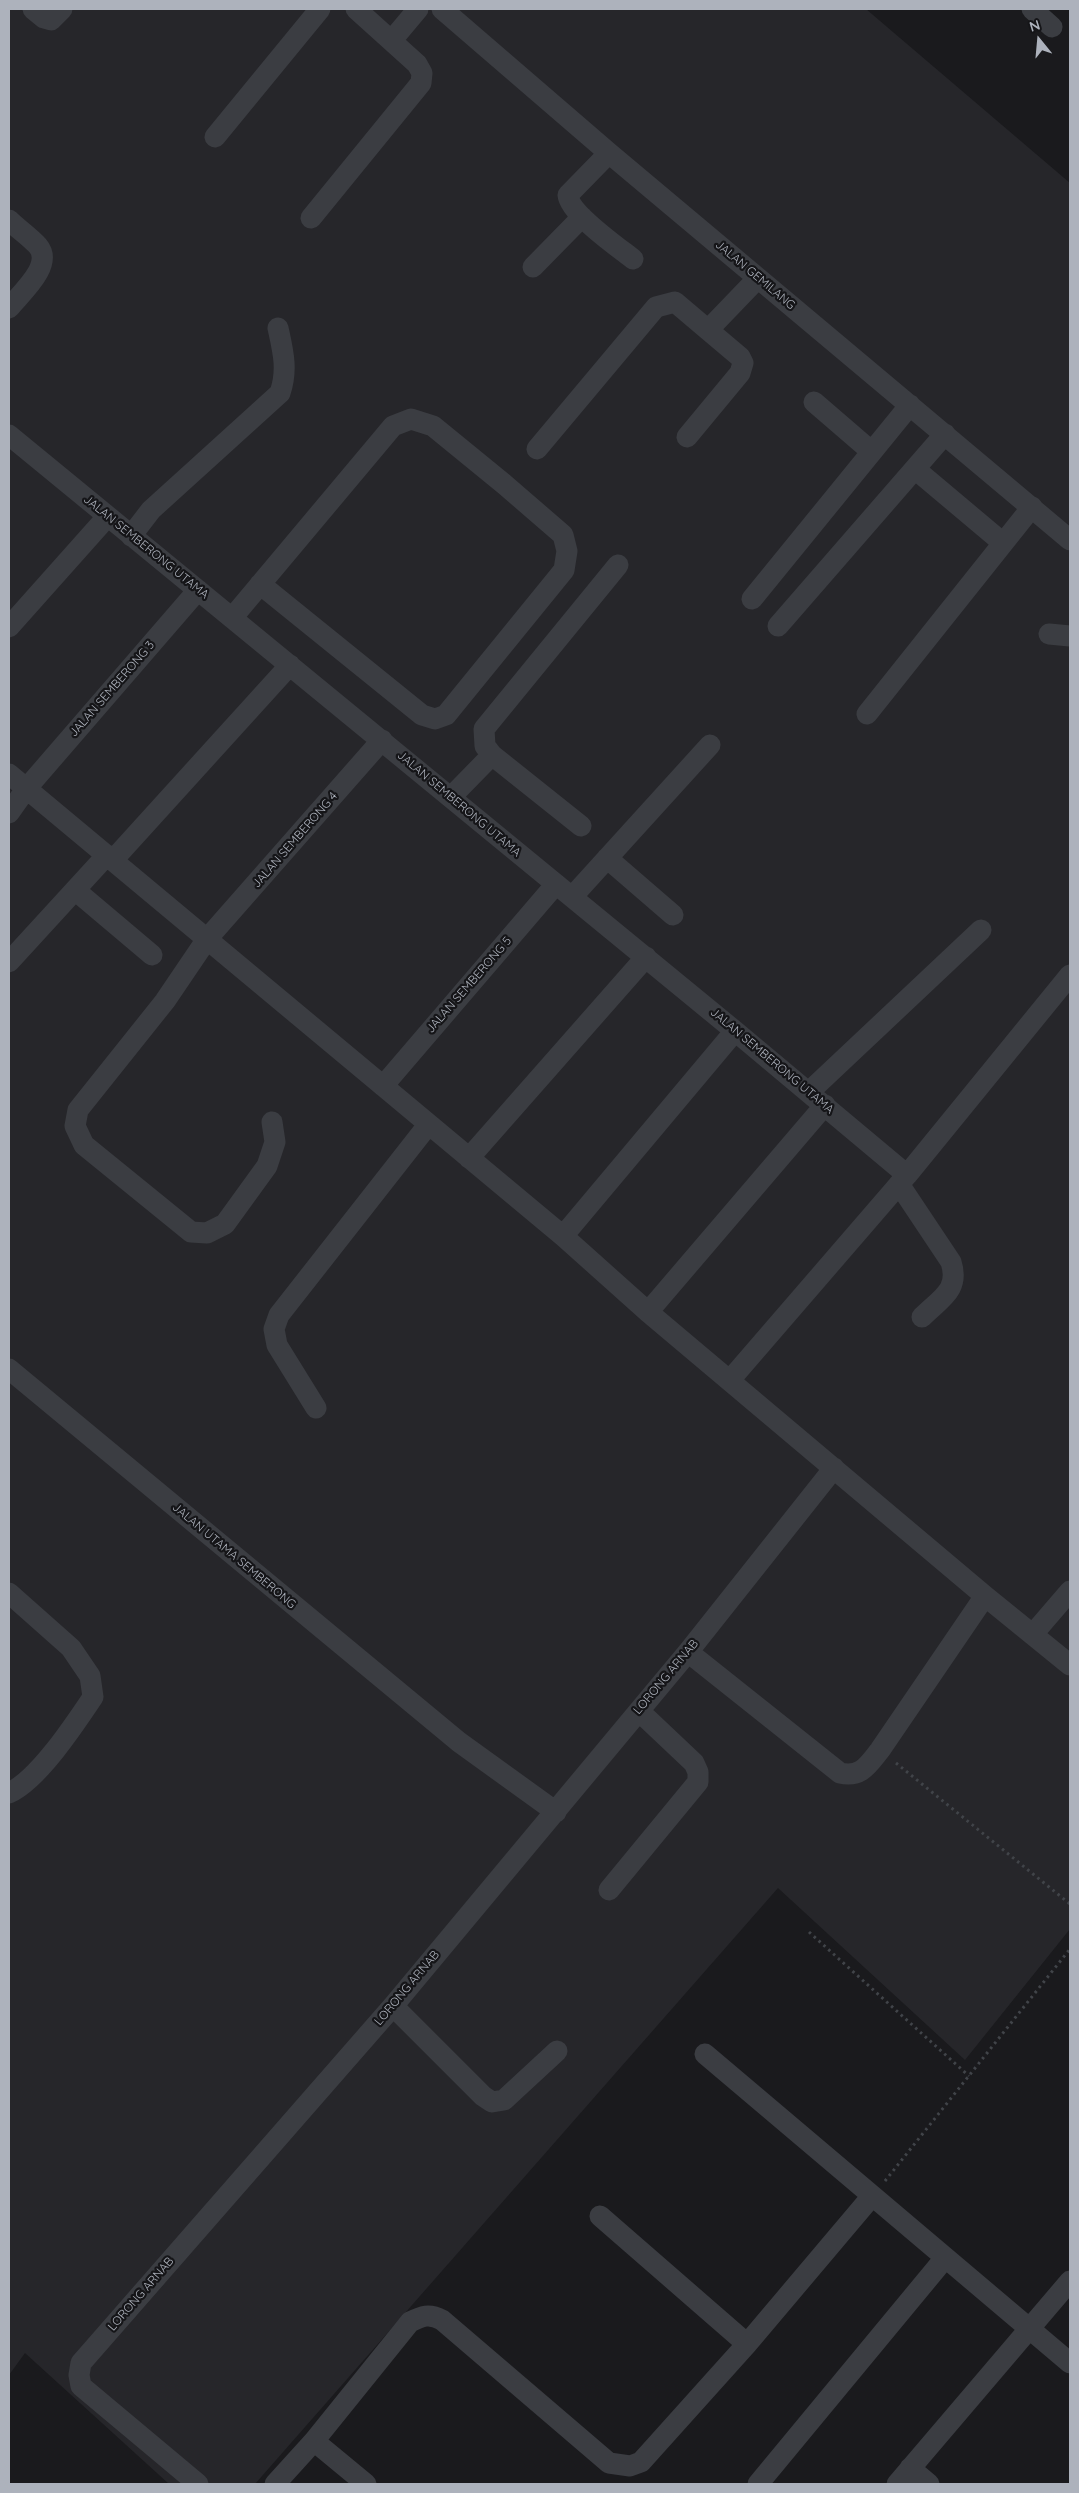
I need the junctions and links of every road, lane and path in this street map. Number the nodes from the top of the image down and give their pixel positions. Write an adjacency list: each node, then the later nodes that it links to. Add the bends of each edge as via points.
1 (33, 9): 2 (street, via 51,20)
2 (62, 9)
3 (320, 9): 10 (street)
4 (356, 9): 9 (street)
5 (418, 9): 9 (street)
6 (442, 9): 11 (street, JALAN GEMILANG)
7 (1032, 9): 8 (street)
8 (1052, 27)
9 (392, 40): 13 (street, via 417,64 422,73 421,83)
10 (215, 136)
11 (609, 152): 12 (street, via 568,196 568,201); 17 (street, JALAN GEMILANG)
12 (582, 216): 15 (street); 16 (street)
13 (311, 218)
14 (9, 220): 18 (street, via 39,247 43,256 42,267)
15 (633, 260)
16 (533, 267)
17 (758, 278): 20 (street); 22 (street, JALAN GEMILANG)
18 (9, 308)
19 (278, 328): 31 (street, via 286,360 280,393 151,510)
20 (708, 330): 24 (street, via 743,363 740,373); 26 (street, via 675,302 656,307)
21 (814, 402): 27 (street)
22 (910, 405): 23 (street, JALAN GEMILANG); 27 (street)
23 (944, 434): 28 (street); 29 (street, JALAN GEMILANG)
24 (687, 437)
25 (11, 443): 30 (street, JALAN SEMBERONG UTAMA)
26 (537, 449)
27 (872, 452): 37 (street)
28 (915, 468): 33 (street); 39 (street)
29 (1032, 507): 32 (street, JALAN GEMILANG); 33 (street)
30 (107, 517): 31 (street, JALAN SEMBERONG UTAMA); 40 (street)
31 (131, 536): 36 (street, JALAN SEMBERONG UTAMA)
32 (1070, 540)
33 (1003, 543): 44 (street)
34 (618, 566): 47 (street, via 484,729 485,746)
35 (260, 584): 35 (street, via 392,426 411,419 433,426 504,484 563,535 568,551 564,570 446,714 435,720 422,715); 38 (street)
36 (198, 590): 38 (street, JALAN SEMBERONG UTAMA); 49 (street, JALAN SEMBERONG 3)
37 (752, 600)
38 (232, 618): 43 (street, JALAN SEMBERONG UTAMA)
39 (778, 626)
40 (9, 627)
41 (1049, 634): 42 (street)
42 (1070, 636)
43 (290, 665): 45 (street, JALAN SEMBERONG UTAMA); 53 (street)
44 (867, 714)
45 (382, 740): 50 (street, JALAN SEMBERONG UTAMA); 59 (street, JALAN SEMBERONG 4)
46 (710, 745): 54 (street, JALAN SEMBERONG 5)
47 (492, 755): 50 (street); 52 (street)
48 (9, 774): 49 (street)
49 (26, 789): 51 (street, JALAN SEMBERONG 3); 53 (street)
50 (451, 797): 56 (street, JALAN SEMBERONG UTAMA)
51 (9, 813)
52 (581, 826)
53 (110, 857): 55 (street); 59 (street)
54 (607, 858): 56 (street, JALAN SEMBERONG 5); 57 (street)
55 (75, 890): 60 (street); 62 (street)
56 (564, 891): 61 (street, JALAN SEMBERONG UTAMA); 65 (street, JALAN SEMBERONG 5)
57 (673, 915)
58 (981, 930): 66 (street)
59 (207, 939): 65 (street); 68 (street, JALAN SEMBERONG 4, via 165,1001 78,1110 75,1126 84,1145 191,1232 207,1233 225,1224 266,1166 275,1142)
60 (152, 956)
61 (646, 957): 64 (street, JALAN SEMBERONG UTAMA); 70 (street)
62 (9, 962)
63 (1070, 975): 71 (street)
64 (735, 1031): 66 (street, JALAN SEMBERONG UTAMA); 72 (street)
65 (383, 1086): 69 (street)
66 (809, 1092): 67 (street, JALAN SEMBERONG UTAMA)
67 (825, 1105): 71 (street, JALAN SEMBERONG UTAMA); 73 (street)
68 (272, 1122)
69 (428, 1125): 70 (street); 77 (street, via 279,1315 274,1329 277,1345)
70 (469, 1158): 72 (street)
71 (903, 1179): 74 (street, JALAN SEMBERONG UTAMA, via 951,1262 955,1275 953,1285); 76 (street)
72 (563, 1236): 73 (street)
73 (648, 1312): 76 (street)
74 (922, 1317)
75 (9, 1369): 88 (street, JALAN UTAMA SEMBERONG, via 459,1742)
76 (730, 1380): 78 (street)
77 (316, 1408)
78 (834, 1468): 81 (street); 83 (street, LORONG ARNAB)
79 (1070, 1591): 82 (street)
80 (9, 1593): 87 (street, via 71,1648 90,1676 93,1697 71,1730 30,1778)
81 (984, 1596): 82 (street); 86 (street)
82 (1033, 1634): 84 (street)
83 (688, 1652): 85 (street, LORONG ARNAB); 86 (street, via 840,1773 850,1775 864,1770)
84 (1070, 1665)
85 (639, 1711): 88 (street, LORONG ARNAB); 89 (street, via 694,1763 698,1782)
86 (880, 1750): 90 (path)
87 (9, 1793)
88 (556, 1812): 93 (street, LORONG ARNAB)
89 (609, 1890)
90 (1070, 1904)
91 (810, 1932): 96 (path)
92 (1070, 1949): 96 (path)
93 (393, 2006): 94 (street, via 492,2102 504,2100); 106 (street, LORONG ARNAB, via 81,2363 81,2386)
94 (557, 2051)
95 (705, 2054): 97 (street)
96 (969, 2076): 97 (path)
97 (872, 2196): 99 (street); 102 (street)
98 (600, 2216): 102 (street)
99 (945, 2258): 101 (street); 109 (street)
100 (1070, 2281): 101 (street)
101 (1029, 2329): 103 (street); 105 (street)
102 (747, 2344): 104 (street, via 641,2462 620,2466 609,2463 442,2320 433,2315 424,2316 410,2322)
103 (1070, 2363)
104 (314, 2441): 107 (street); 108 (street)
105 (903, 2476): 110 (street)
106 (198, 2484)
107 (275, 2484)
108 (366, 2484)
109 (758, 2484)
110 (929, 2484)

